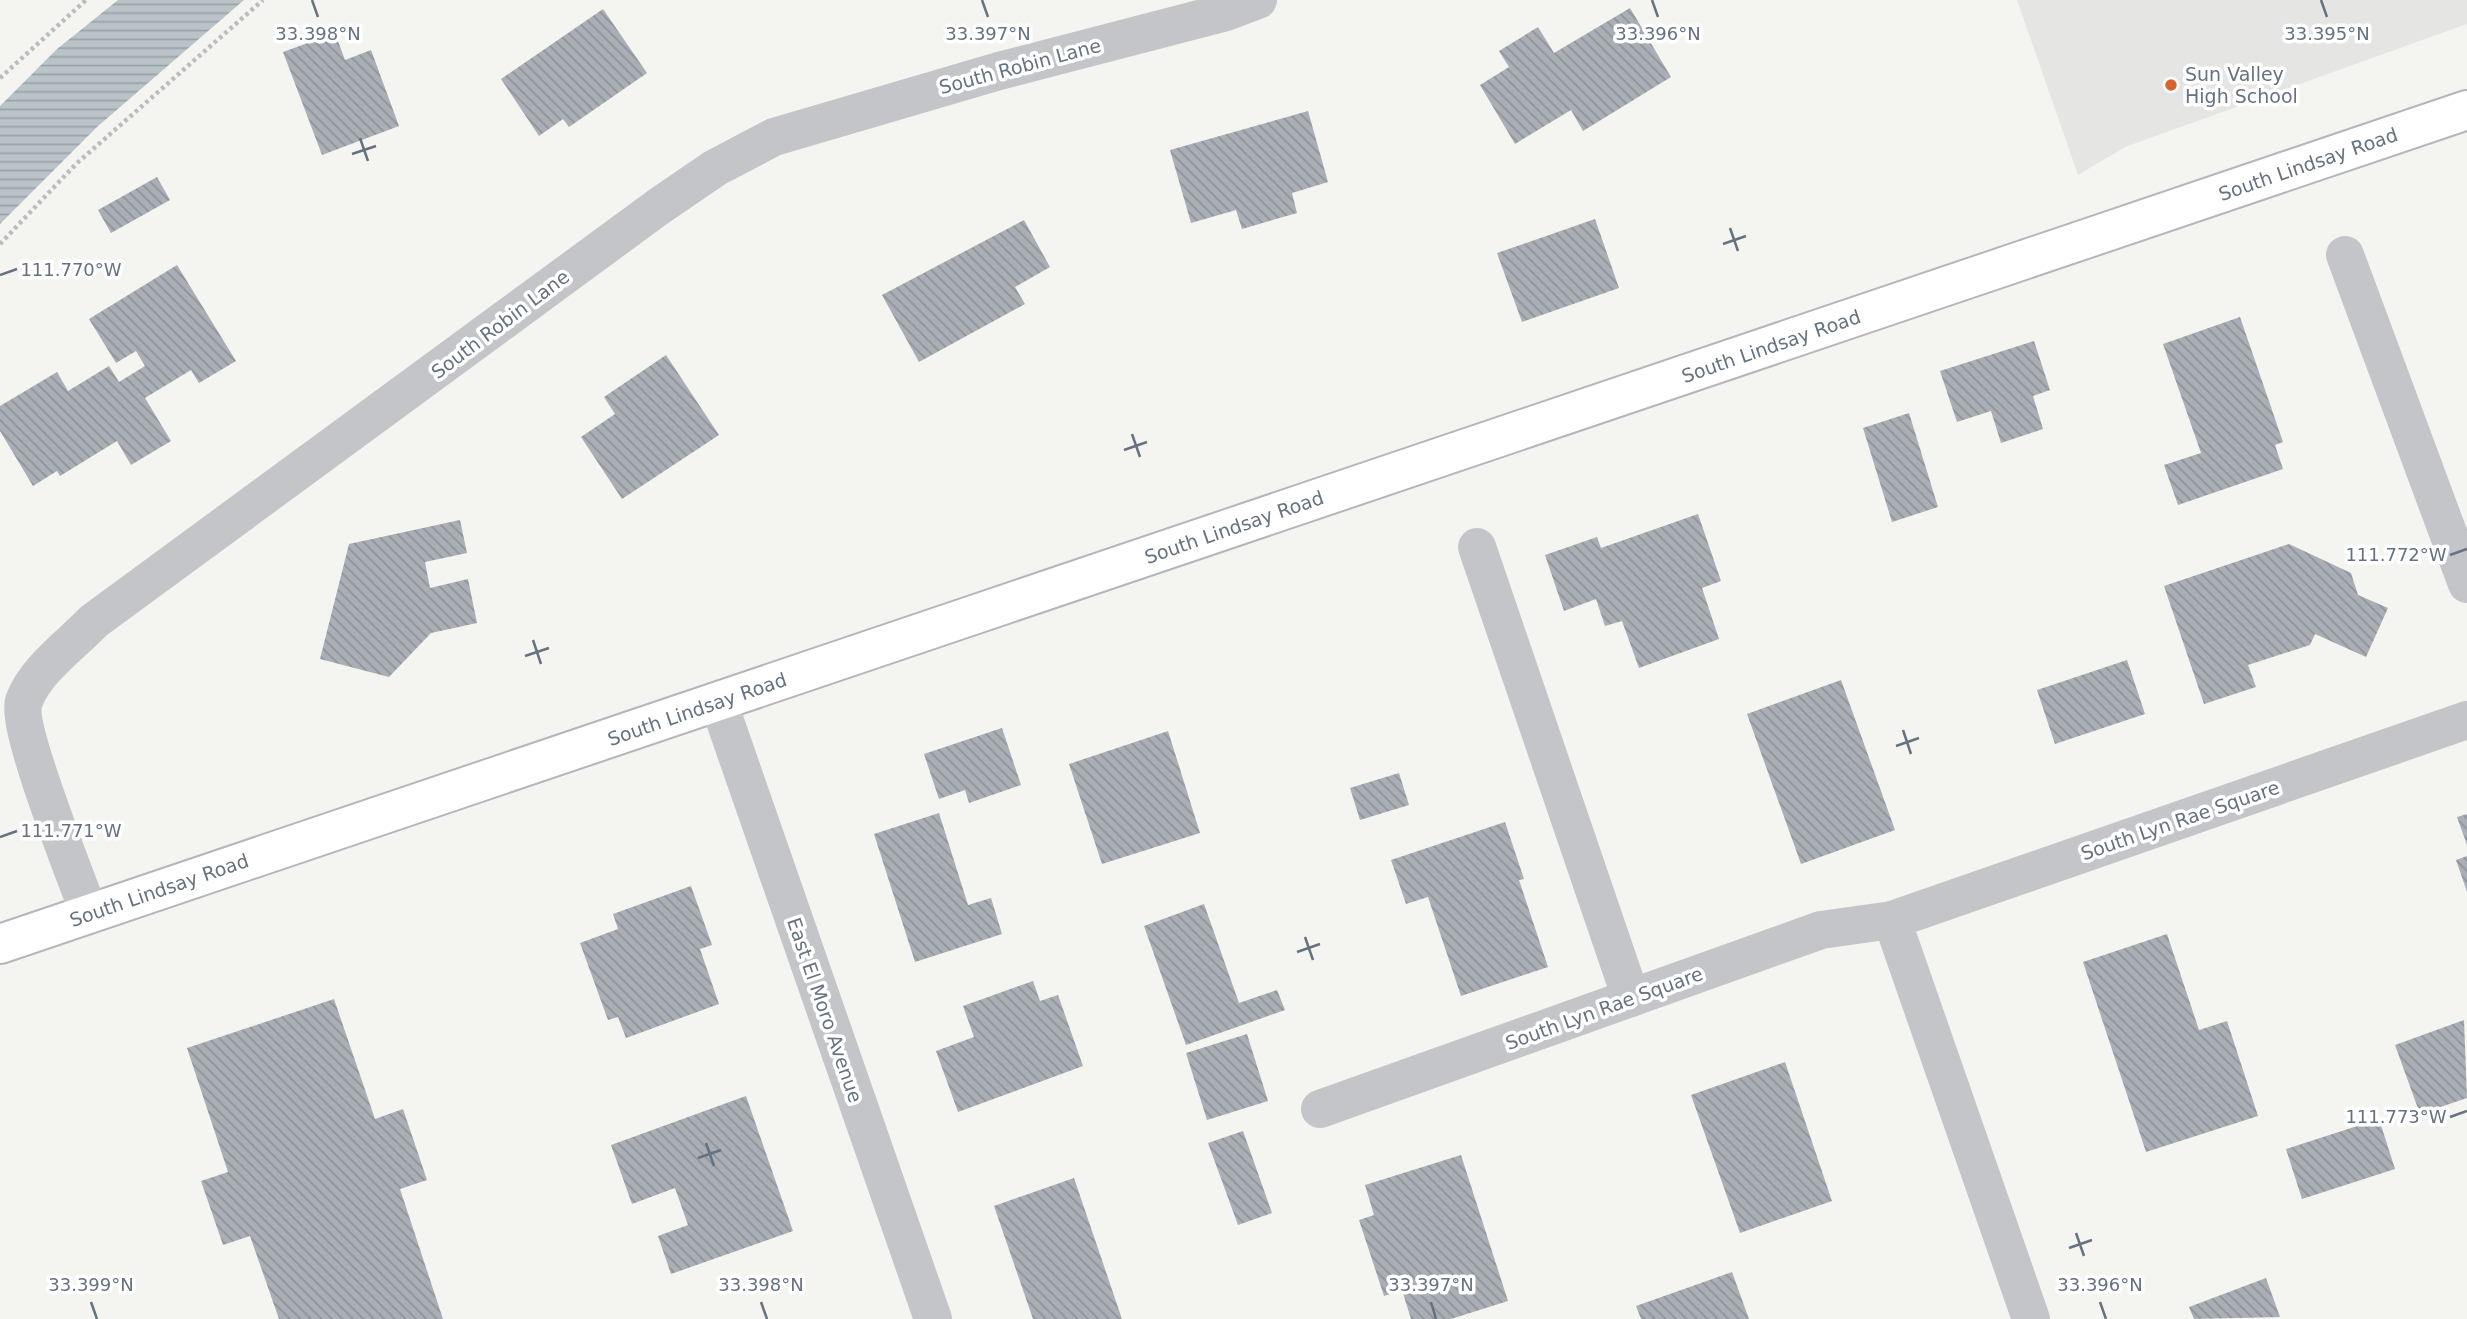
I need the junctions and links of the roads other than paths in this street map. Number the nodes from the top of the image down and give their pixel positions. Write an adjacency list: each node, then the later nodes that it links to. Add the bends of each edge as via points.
1 (1258, 0): 8 (street, South Robin Lane, via 774,137 715,168 94,621 32,684 23,703 28,738)
2 (2467, 110): 6 (main road, South Lindsay Road)
3 (2345, 255): 5 (street)
4 (1477, 547): 11 (street)
5 (2467, 584)
6 (718, 701): 8 (main road, South Lindsay Road); 13 (street, East El Moro Avenue)
7 (2467, 720): 9 (street, South Lyn Rae Square)
8 (89, 914): 10 (main road, South Lindsay Road)
9 (1892, 920): 11 (street, South Lyn Rae Square, via 1822,930); 14 (street)
10 (0, 944)
11 (1631, 998): 12 (street, South Lyn Rae Square)
12 (1320, 1109)
13 (933, 1319)
14 (2031, 1319)

